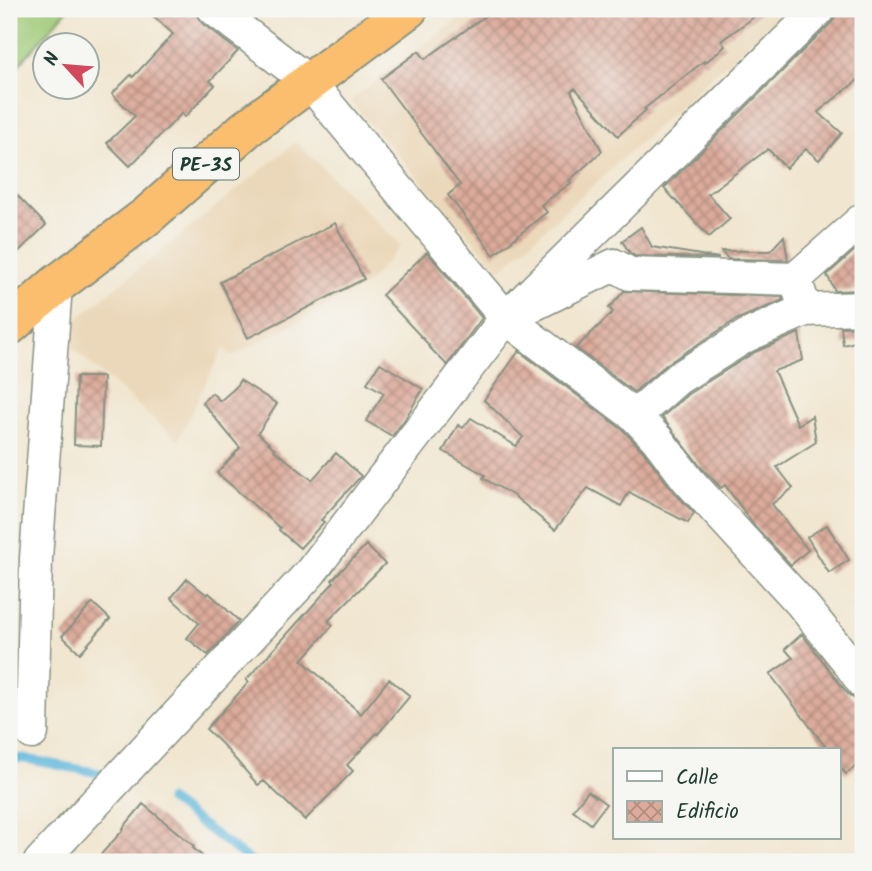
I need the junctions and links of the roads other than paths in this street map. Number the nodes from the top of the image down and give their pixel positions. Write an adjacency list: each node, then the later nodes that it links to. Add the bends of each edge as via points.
1 (214, 9): 4 (street)
2 (408, 9): 4 (highway, PE-3S)
3 (819, 9): 10 (street)
4 (309, 82): 7 (highway, PE-3S); 10 (street)
5 (863, 219): 6 (street)
6 (795, 279): 9 (street); 10 (street, via 629,274 614,265)
7 (56, 285): 11 (highway, PE-3S); 14 (street, via 36,558)
8 (863, 309): 9 (street)
9 (805, 310): 12 (street, via 747,336 677,379)
10 (506, 318): 12 (street); 15 (street, via 310,573)
11 (9, 326)
12 (635, 416): 13 (street, via 801,603)
13 (863, 683)
14 (33, 733)
15 (40, 862)

